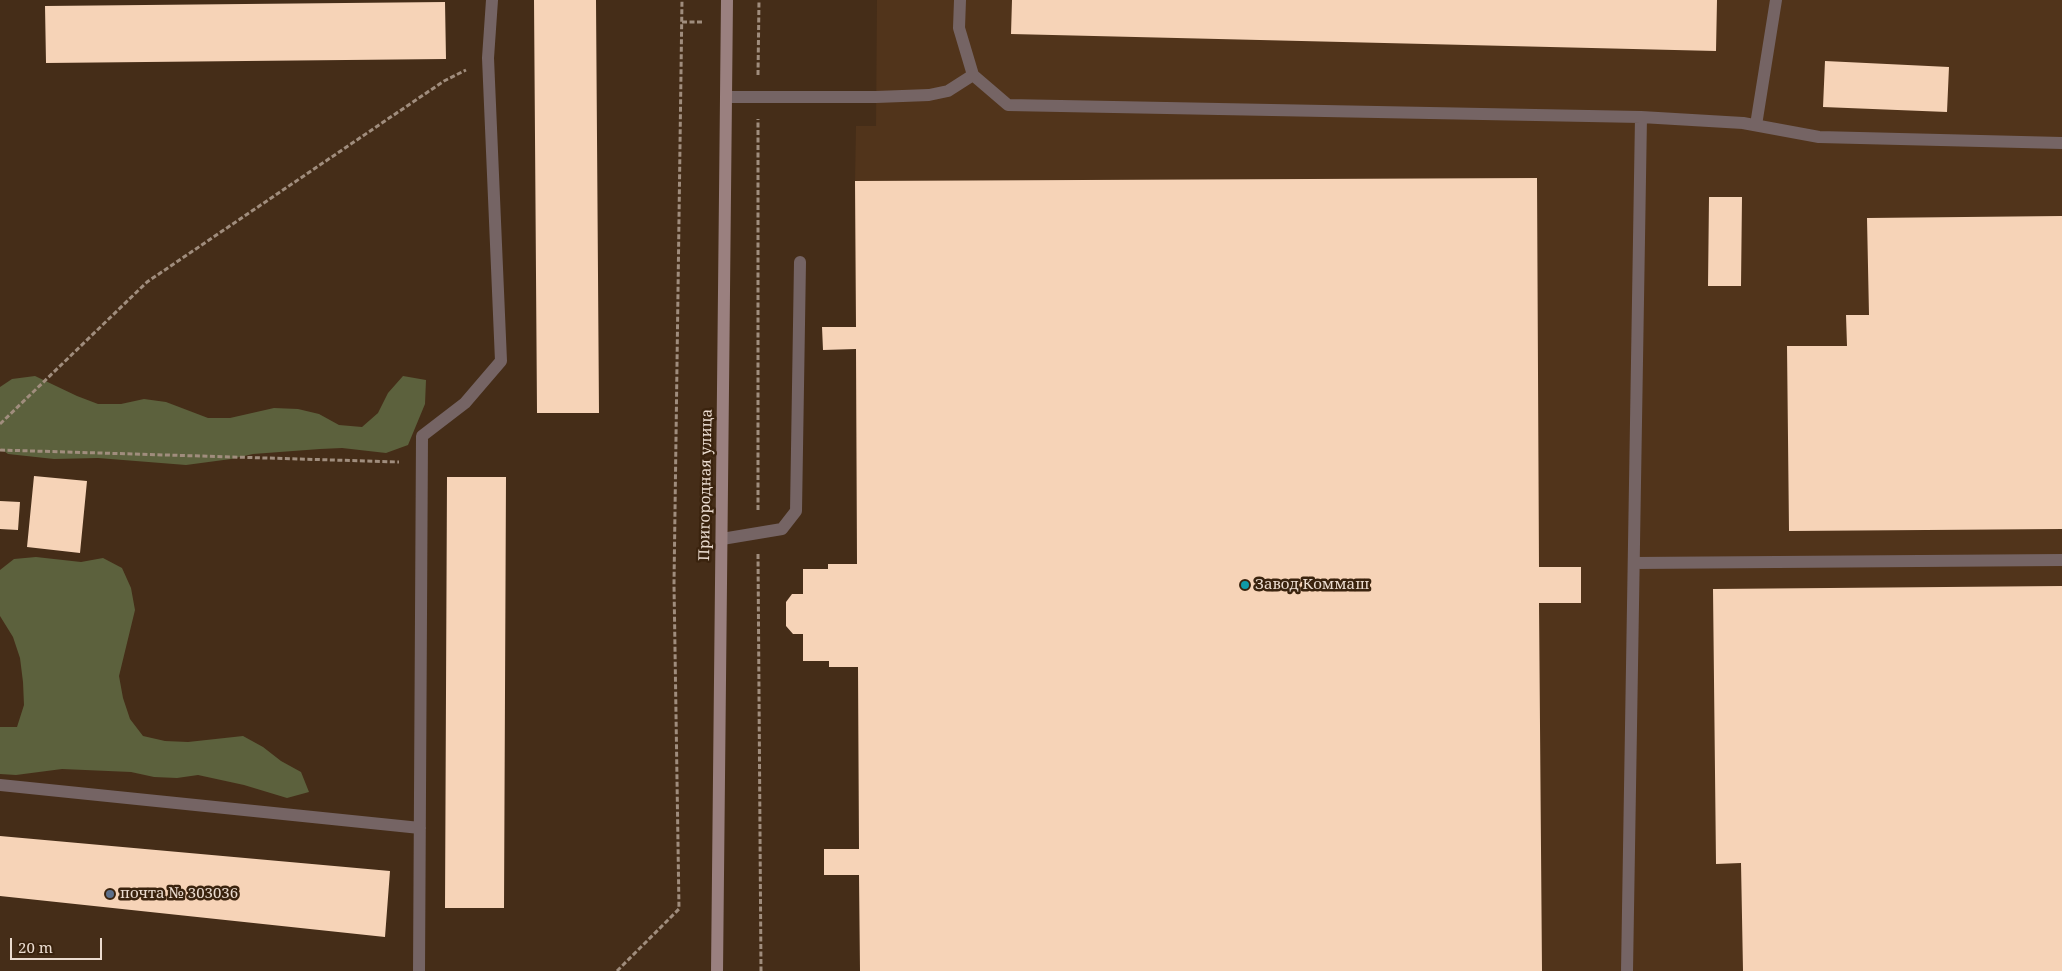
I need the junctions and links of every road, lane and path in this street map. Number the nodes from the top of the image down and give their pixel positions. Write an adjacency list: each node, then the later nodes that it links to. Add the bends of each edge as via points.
1 (492, 0): 7 (lane)
2 (682, 0): 25 (path, via 674,584 680,909)
3 (727, 0): 9 (main road, Пригородная улица)
4 (759, 0): 10 (path)
5 (960, 0): 8 (lane, via 959,28)
6 (1776, 0): 12 (lane)
7 (488, 58): 15 (path, via 444,81 147,282); 17 (lane, via 501,361 465,403 422,436)
8 (973, 75): 10 (lane, via 948,91 929,95); 11 (lane, via 1008,105)
9 (727, 97): 10 (lane); 19 (main road, Пригородная улица)
10 (758, 97): 18 (path)
11 (1641, 117): 12 (lane); 21 (lane)
12 (1756, 125): 13 (lane, via 1819,137)
13 (2062, 143)
14 (800, 262): 18 (lane, via 796,511 782,529)
15 (0, 424)
16 (0, 450): 17 (path)
17 (422, 462): 23 (lane)
18 (758, 533): 19 (lane); 27 (path)
19 (722, 539): 26 (main road, Пригородная улица)
20 (2062, 560): 21 (lane)
21 (1634, 563): 28 (lane)
22 (0, 784): 23 (lane)
23 (420, 828): 24 (lane)
24 (419, 971)
25 (617, 971)
26 (717, 971)
27 (761, 971)
28 (1626, 971)

